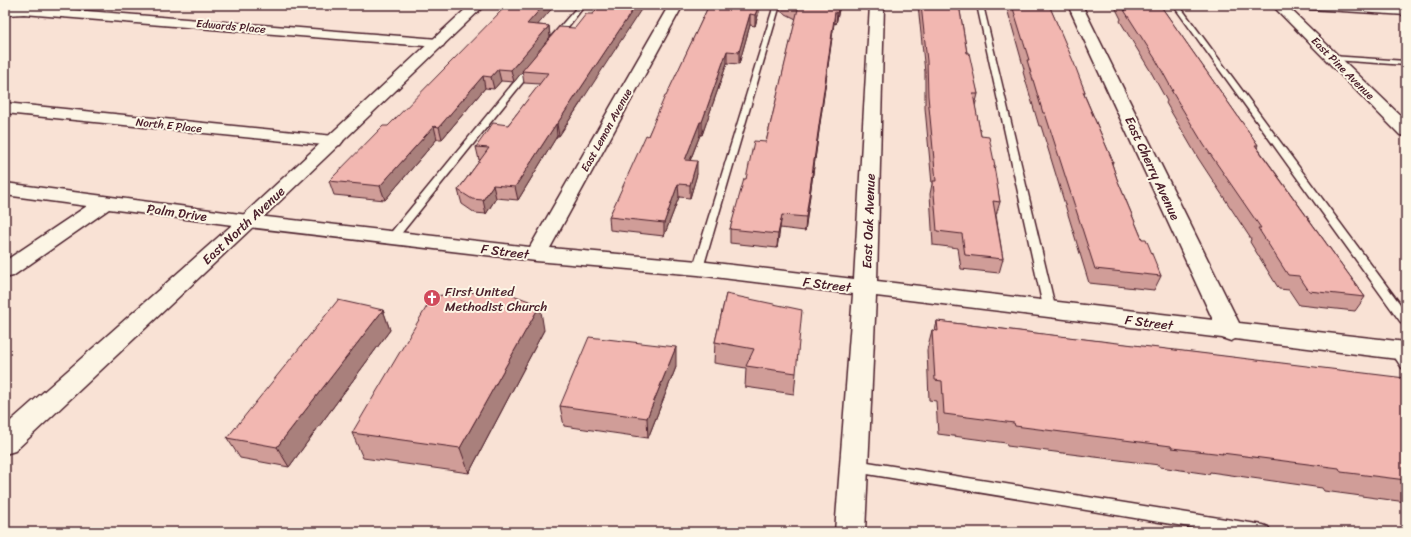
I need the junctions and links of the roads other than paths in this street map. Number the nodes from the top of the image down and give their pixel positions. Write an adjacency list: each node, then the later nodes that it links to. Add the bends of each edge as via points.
1 (478, 5): 13 (street, East North Avenue)
2 (582, 5): 14 (lane)
3 (676, 5): 25 (street, East Lemon Avenue)
4 (777, 5): 26 (lane)
5 (877, 5): 28 (street, East Oak Avenue)
6 (980, 5): 29 (lane)
7 (1076, 5): 31 (street, East Cherry Avenue)
8 (1176, 5): 30 (lane)
9 (1279, 5): 15 (street, East Pine Avenue)
10 (1310, 5): 12 (street)
11 (5, 11): 13 (street, Edwards Place, via 24,10)
12 (1406, 11)
13 (438, 43): 20 (street, East North Avenue)
14 (547, 48)
15 (1334, 58): 17 (lane); 19 (street, East Pine Avenue)
16 (537, 60): 24 (lane)
17 (1406, 63)
18 (5, 108): 20 (street, North E Place)
19 (1405, 130)
20 (334, 141): 23 (street, East North Avenue)
21 (5, 189): 22 (street, Palm Drive)
22 (106, 202): 23 (street, Palm Drive); 27 (street)
23 (248, 221): 24 (street, F Street); 33 (street, East North Avenue)
24 (392, 238): 25 (street, F Street)
25 (536, 254): 26 (street, F Street)
26 (698, 268): 28 (street, F Street)
27 (5, 271)
28 (865, 289): 29 (street, F Street); 34 (street, East Oak Avenue)
29 (1050, 310): 31 (street, F Street)
30 (1406, 321)
31 (1231, 332): 32 (street, F Street)
32 (1403, 356)
33 (5, 443)
34 (855, 466): 35 (street, East Oak Avenue); 36 (lane)
35 (850, 532)
36 (1263, 532)

